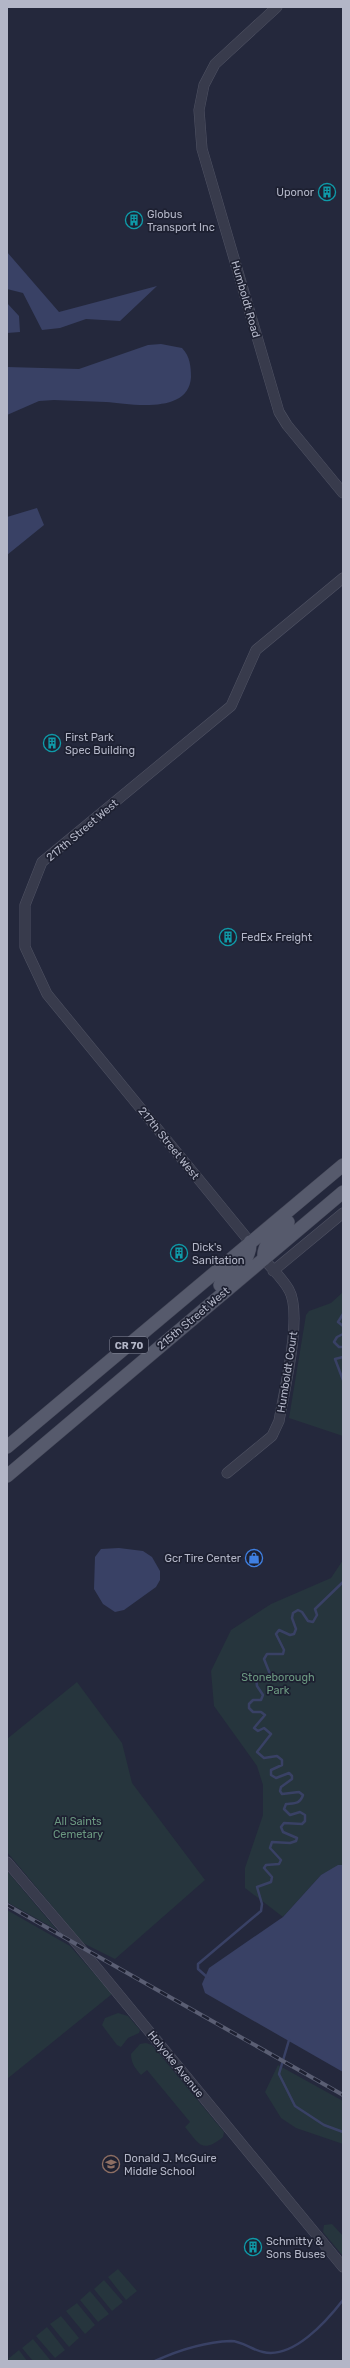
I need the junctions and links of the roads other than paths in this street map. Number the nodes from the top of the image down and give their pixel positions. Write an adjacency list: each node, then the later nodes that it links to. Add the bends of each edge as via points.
1 (277, 7): 2 (street, Humboldt Road, via 214,64 204,85 199,110 202,149 279,412)
2 (343, 493)
3 (343, 578): 7 (street, 217th Street West, via 256,650 231,706 42,862 24,905 25,947 47,994)
4 (339, 1168): 7 (main road, 215th Street West / CR 70); 8 (main road, via 315,1196 268,1242 264,1249)
5 (343, 1192): 8 (main road, 215th Street West / CR 70)
6 (343, 1213): 9 (street)
7 (250, 1242): 10 (main road, via 250,1253 242,1265 203,1301); 11 (main road, 215th Street West / CR 70)
8 (264, 1259): 9 (street, Humboldt Court); 10 (main road, 215th Street West / CR 70)
9 (273, 1271): 12 (street, Humboldt Court, via 289,1290 295,1304 295,1321 279,1421 272,1436)
10 (180, 1330): 13 (main road, 215th Street West / CR 70)
11 (7, 1447)
12 (227, 1473)
13 (7, 1476)
14 (7, 1862): 15 (street, Holyoke Avenue)
15 (343, 2267)

